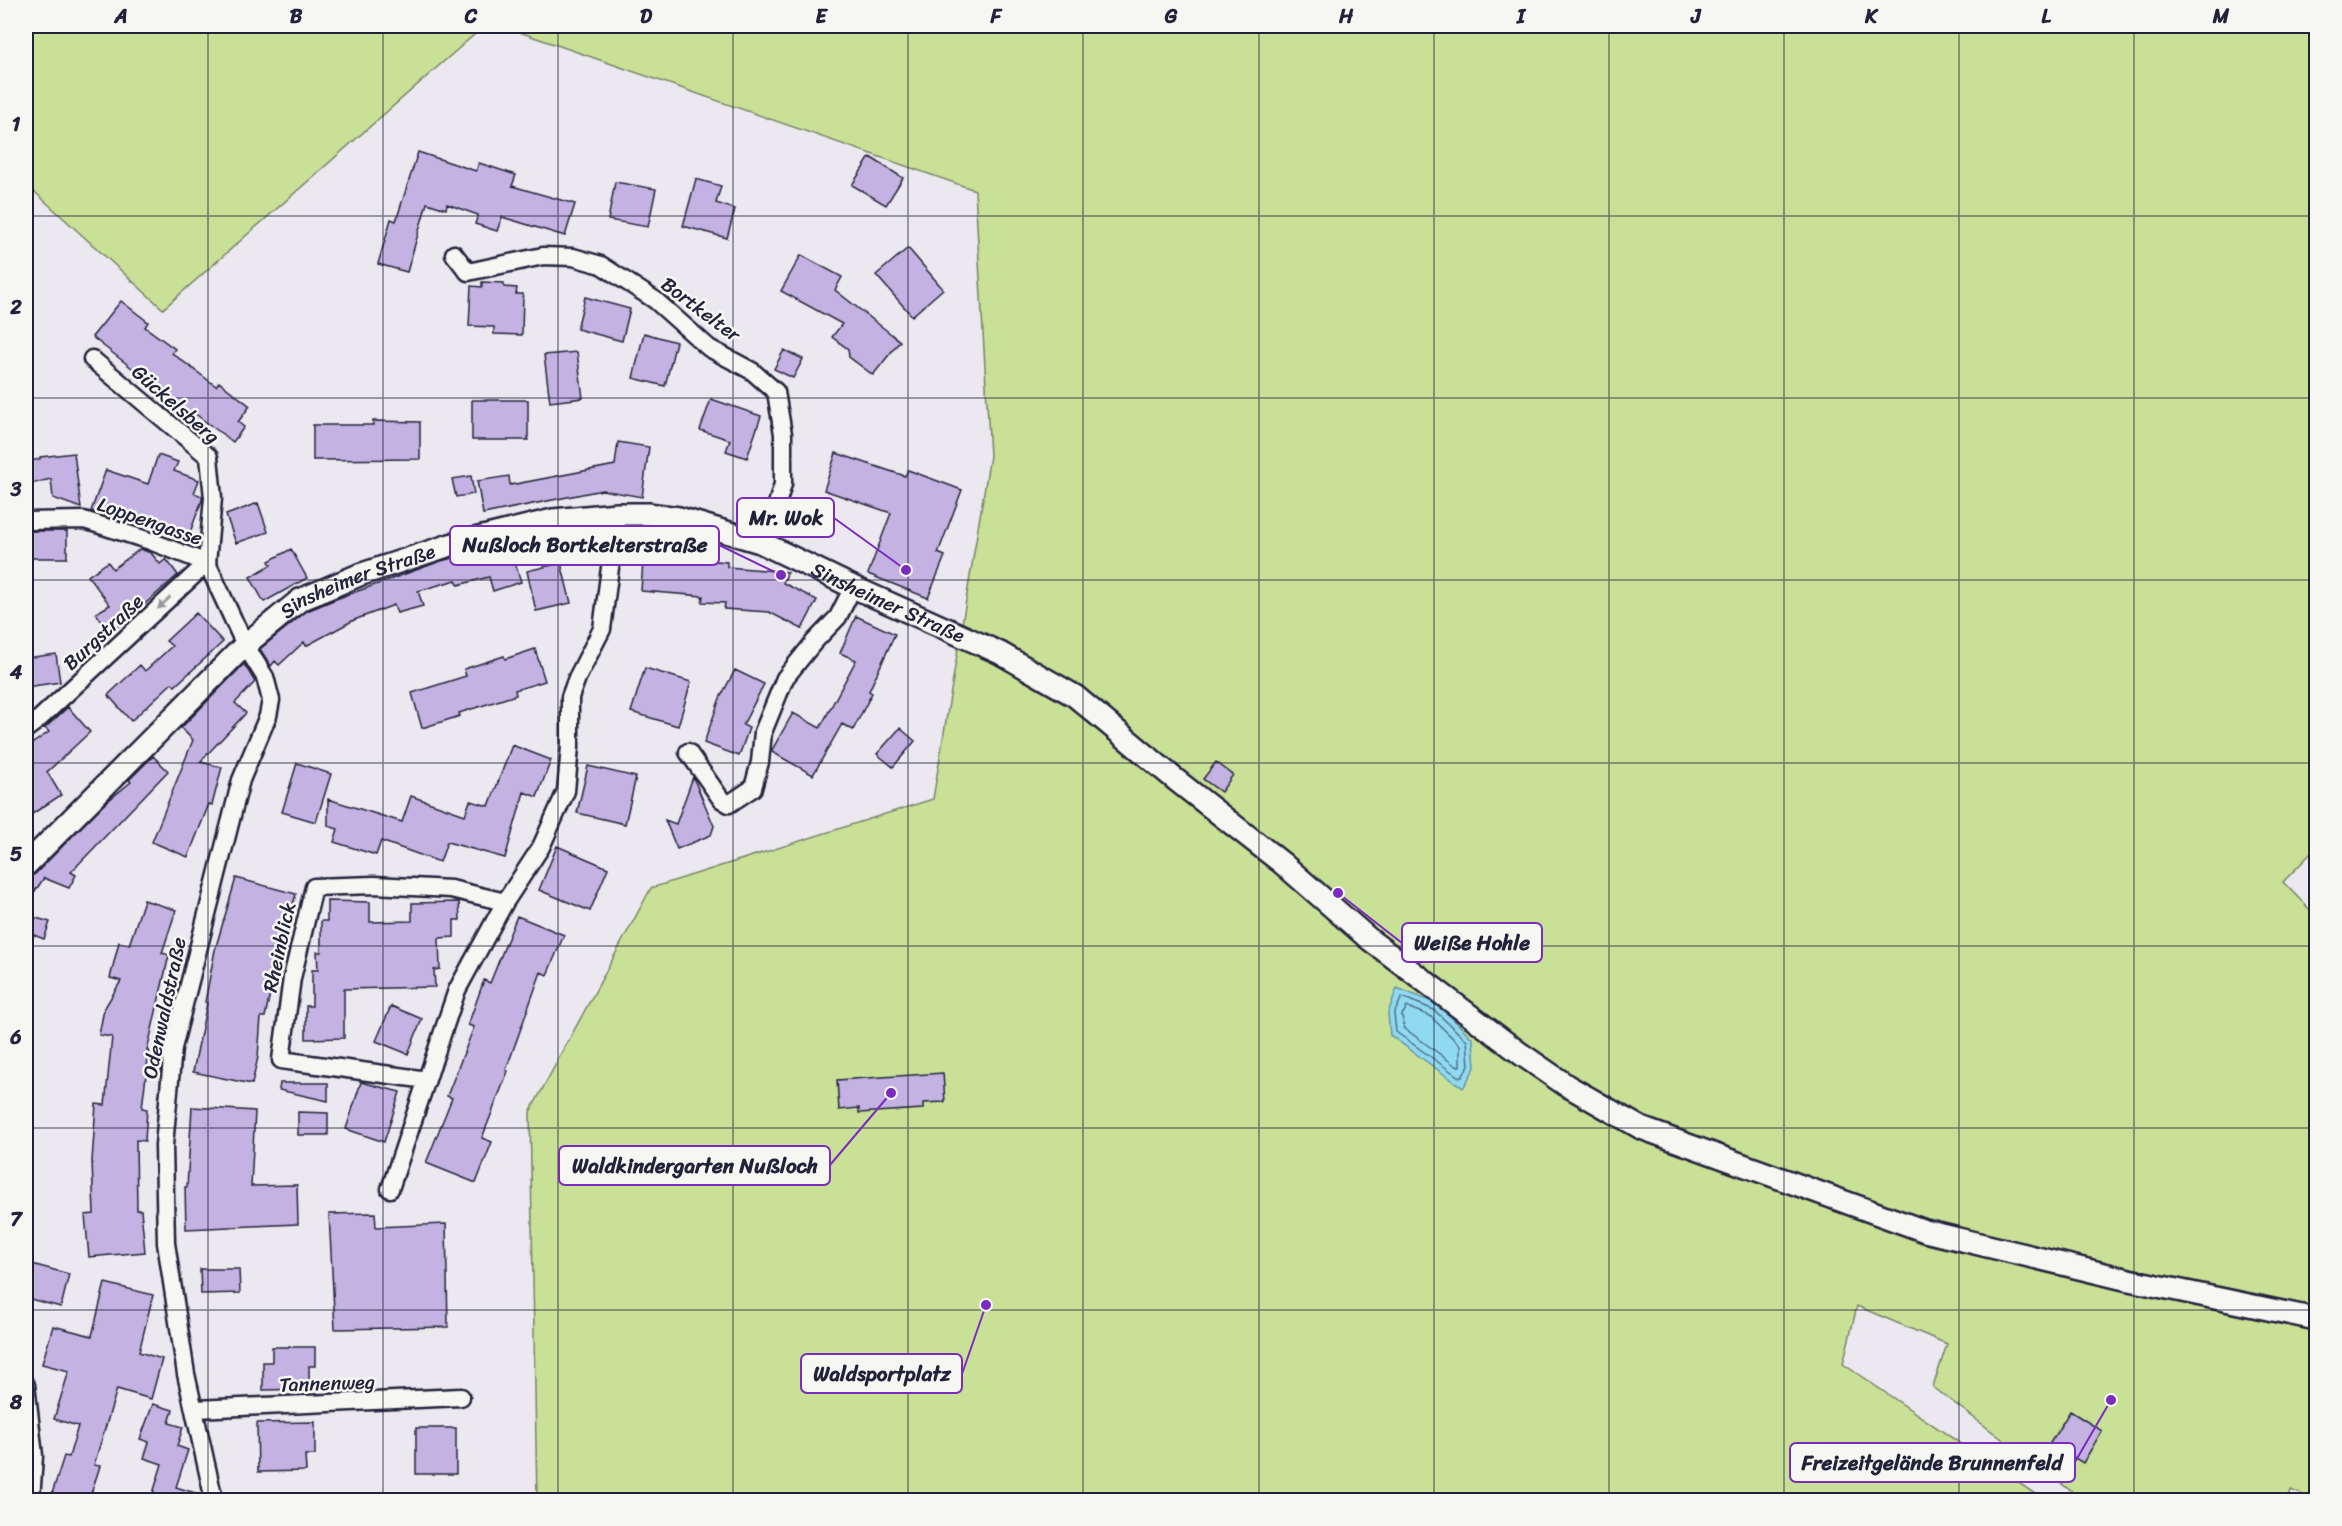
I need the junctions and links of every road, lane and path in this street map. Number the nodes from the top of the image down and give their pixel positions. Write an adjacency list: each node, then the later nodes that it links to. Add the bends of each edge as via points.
1 (454, 254): 5 (street, Bortkelter, via 468,272 543,256 573,257 601,266 655,300 709,348 752,371 776,392 783,434 783,484)
2 (92, 359): 6 (street, Gückelsberg, via 209,457 213,498)
3 (617, 514): 5 (street, Sinsheimer Straße, via 679,518); 8 (street, Sinsheimer Straße, via 553,520 450,545 359,574 300,600); 12 (street, via 602,629 570,697 566,791 541,847)
4 (26, 521): 6 (street, Loppengasse, via 84,520)
5 (760, 542): 7 (street, Sinsheimer Straße)
6 (207, 563): 8 (street, Loppengasse); 9 (street, Burgstraße, one-way to 9)
7 (852, 587): 10 (street, via 838,617 785,678 763,732 753,788 729,804); 15 (street, Sinsheimer Straße, via 1000,653 1075,696 1370,939 1530,1060 1641,1128 1925,1231 2128,1280)
8 (245, 645): 11 (street, Sinsheimer Straße); 18 (street, Odenwaldstraße, via 265,677 271,700 241,780 173,1047 164,1145 166,1243)
9 (26, 729)
10 (688, 752)
11 (26, 865)
12 (505, 902): 13 (street, via 457,990); 13 (street, Rheinblick, via 451,889 314,887 292,978 280,1060)
13 (427, 1080): 14 (street)
14 (390, 1189)
15 (2316, 1318)
16 (26, 1385): 19 (street, via 34,1456)
17 (461, 1397): 18 (street, Tannenweg)
18 (195, 1409): 20 (street, Odenwaldstraße)
19 (31, 1500)
20 (214, 1500)

